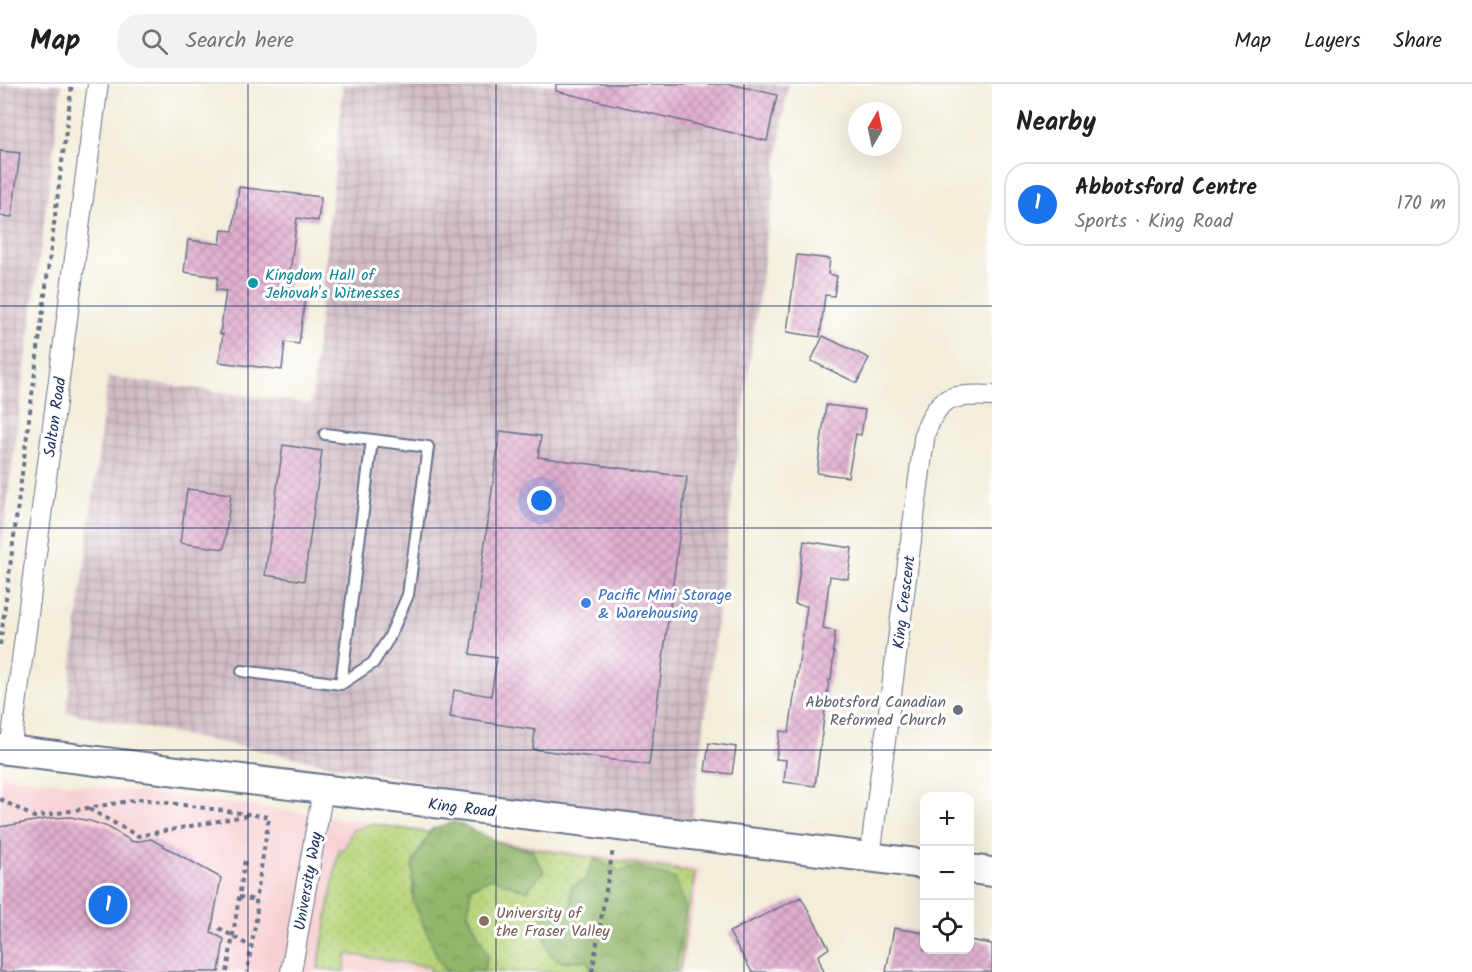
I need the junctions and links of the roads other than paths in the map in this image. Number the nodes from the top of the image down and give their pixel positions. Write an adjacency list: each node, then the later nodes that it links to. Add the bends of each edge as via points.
1 (98, 84): 7 (street, Salton Road)
2 (992, 396): 9 (street, King Crescent, via 946,400 925,432)
3 (325, 434): 4 (lane)
4 (372, 440): 6 (lane); 6 (lane, via 428,447 408,595 373,663)
5 (242, 671): 6 (lane)
6 (340, 684)
7 (5, 750): 8 (street, King Road)
8 (324, 790): 9 (street, King Road); 13 (street, University Way)
9 (870, 857): 10 (street, King Road)
10 (920, 863)
11 (974, 870): 12 (street)
12 (992, 872)
13 (291, 972)

